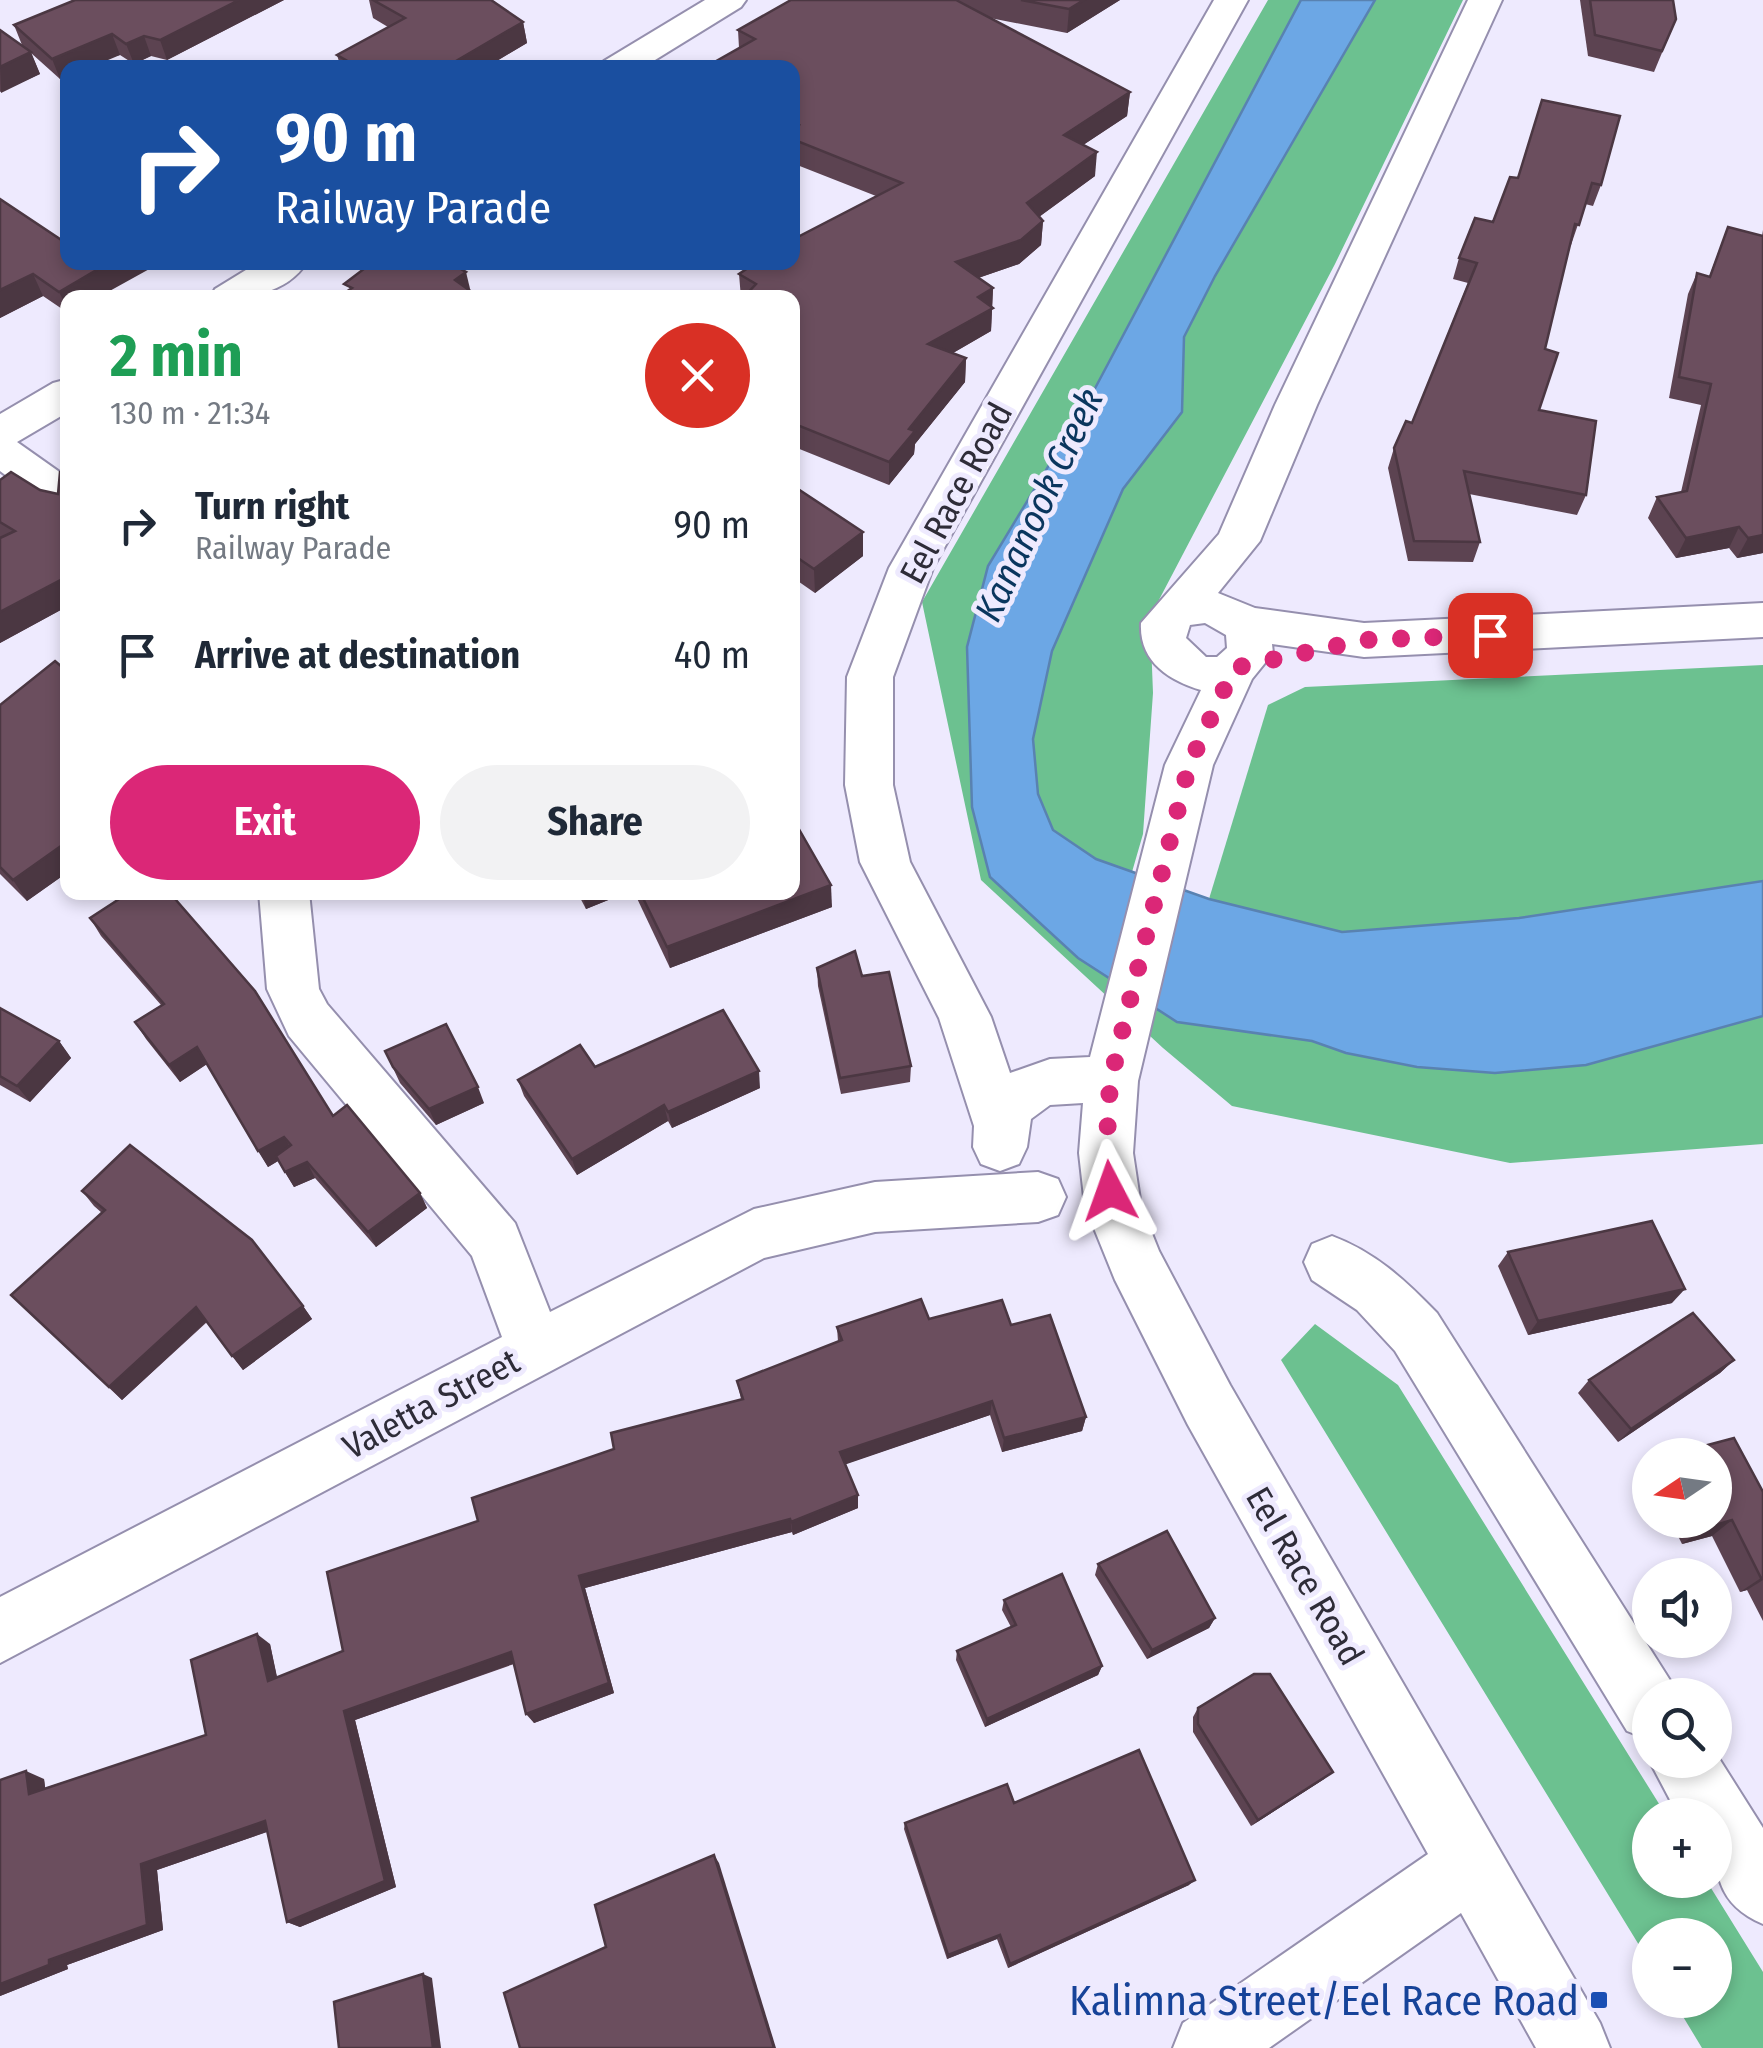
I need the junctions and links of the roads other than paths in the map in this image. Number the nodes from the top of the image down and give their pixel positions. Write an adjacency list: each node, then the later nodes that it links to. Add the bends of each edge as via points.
1 (729, 0): 4 (street)
2 (1231, 0): 17 (street, Eel Race Road, via 911,568 870,677 868,785 885,862)
3 (1485, 0): 11 (street, Eel Race Road)
4 (629, 60)
5 (275, 270): 6 (street)
6 (241, 290)
7 (60, 398): 8 (street)
8 (0, 433)
9 (0, 450): 10 (street)
10 (60, 494)
11 (1238, 541): 13 (street, Eel Race Road); 14 (street, Eel Race Road)
12 (1763, 620): 14 (street)
13 (1165, 633): 14 (street, via 1172,659 1207,673); 14 (street, via 1180,611 1198,606 1227,611); 15 (street, Eel Race Road)
14 (1240, 644): 15 (street, Eel Race Road)
15 (1189, 765): 18 (street, Eel Race Road, via 1174,834)
16 (285, 900): 24 (street, via 294,989 308,1020 495,1242)
17 (965, 1017): 18 (street, Eel Race Road, via 1017,1070 1040,1078); 19 (street, Eel Race Road)
18 (1098, 1064): 19 (street, via 1022,1094 1004,1111); 22 (street, Eel Race Road)
19 (1000, 1127): 20 (street, via 1005,1166); 21 (street, Valetta Street, via 984,1156)
20 (1038, 1198): 21 (street, Valetta Street); 22 (street, Valetta Street)
21 (874, 1206): 24 (street, Valetta Street, via 754,1235)
22 (1112, 1206): 28 (street, Eel Race Road, via 1209,1405)
23 (1332, 1262): 26 (street, via 1377,1291 1416,1332)
24 (536, 1349): 25 (street, Valetta Street)
25 (0, 1632)
26 (1632, 1679)
27 (1693, 1778): 29 (street)
28 (1471, 1865): 30 (street); 31 (street, Eel Race Road)
29 (1763, 1890)
30 (1208, 2048)
31 (1574, 2048)

